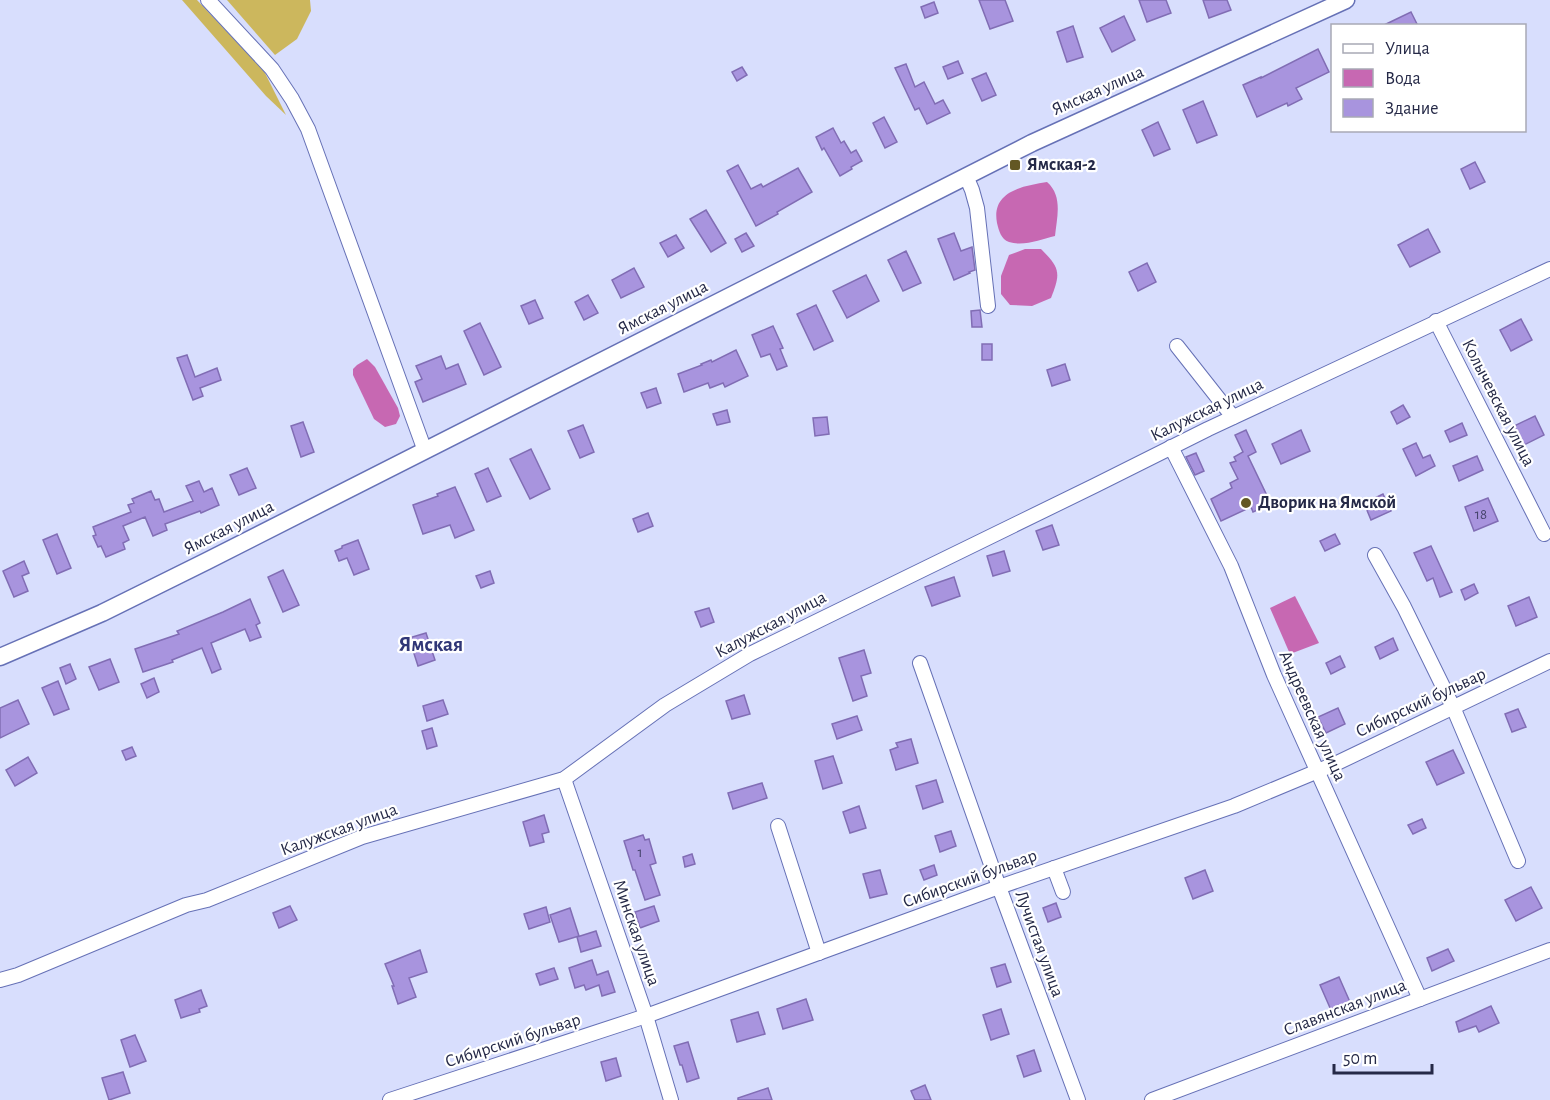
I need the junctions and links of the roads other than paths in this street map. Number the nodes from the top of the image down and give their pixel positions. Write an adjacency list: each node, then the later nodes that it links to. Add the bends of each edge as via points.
1 (208, 0): 10 (street, via 272,69 308,129)
2 (1346, 0): 3 (main road, Ямская улица)
3 (966, 176): 5 (street, via 977,208); 10 (main road, Ямская улица)
4 (1550, 269): 6 (street, Калужская улица)
5 (988, 306)
6 (1436, 321): 8 (street, Калужская улица); 11 (street, Колычевская улица)
7 (1177, 346): 8 (street)
8 (1233, 417): 9 (street, Калужская улица)
9 (1172, 447): 17 (street, Андреевская улица, via 1232,566); 18 (street, Калужская улица, via 750,654 665,705)
10 (425, 451): 13 (main road, Ямская улица, via 102,613)
11 (1544, 534)
12 (1375, 555): 16 (street)
13 (0, 657)
14 (1550, 661): 16 (street, Сибирский бульвар)
15 (920, 663): 22 (street, Лучистая улица)
16 (1453, 707): 17 (street, Сибирский бульвар); 20 (street)
17 (1316, 772): 21 (street, Сибирский бульвар, via 1234,806); 27 (street, Андреевская улица)
18 (564, 779): 26 (street, Калужская улица, via 362,837); 28 (street, Минская улица)
19 (778, 826): 25 (street)
20 (1518, 861)
21 (1054, 868): 22 (street, Сибирский бульвар); 23 (street)
22 (999, 887): 25 (street, Сибирский бульвар); 31 (street, Лучистая улица)
23 (1063, 892)
24 (1550, 950): 27 (street, Славянская улица)
25 (819, 953): 28 (street, Сибирский бульвар)
26 (0, 980)
27 (1420, 999): 32 (street, Славянская улица)
28 (646, 1016): 29 (street, Сибирский бульвар); 30 (street, Минская улица)
29 (390, 1100)
30 (671, 1100)
31 (1078, 1100)
32 (1152, 1100)

